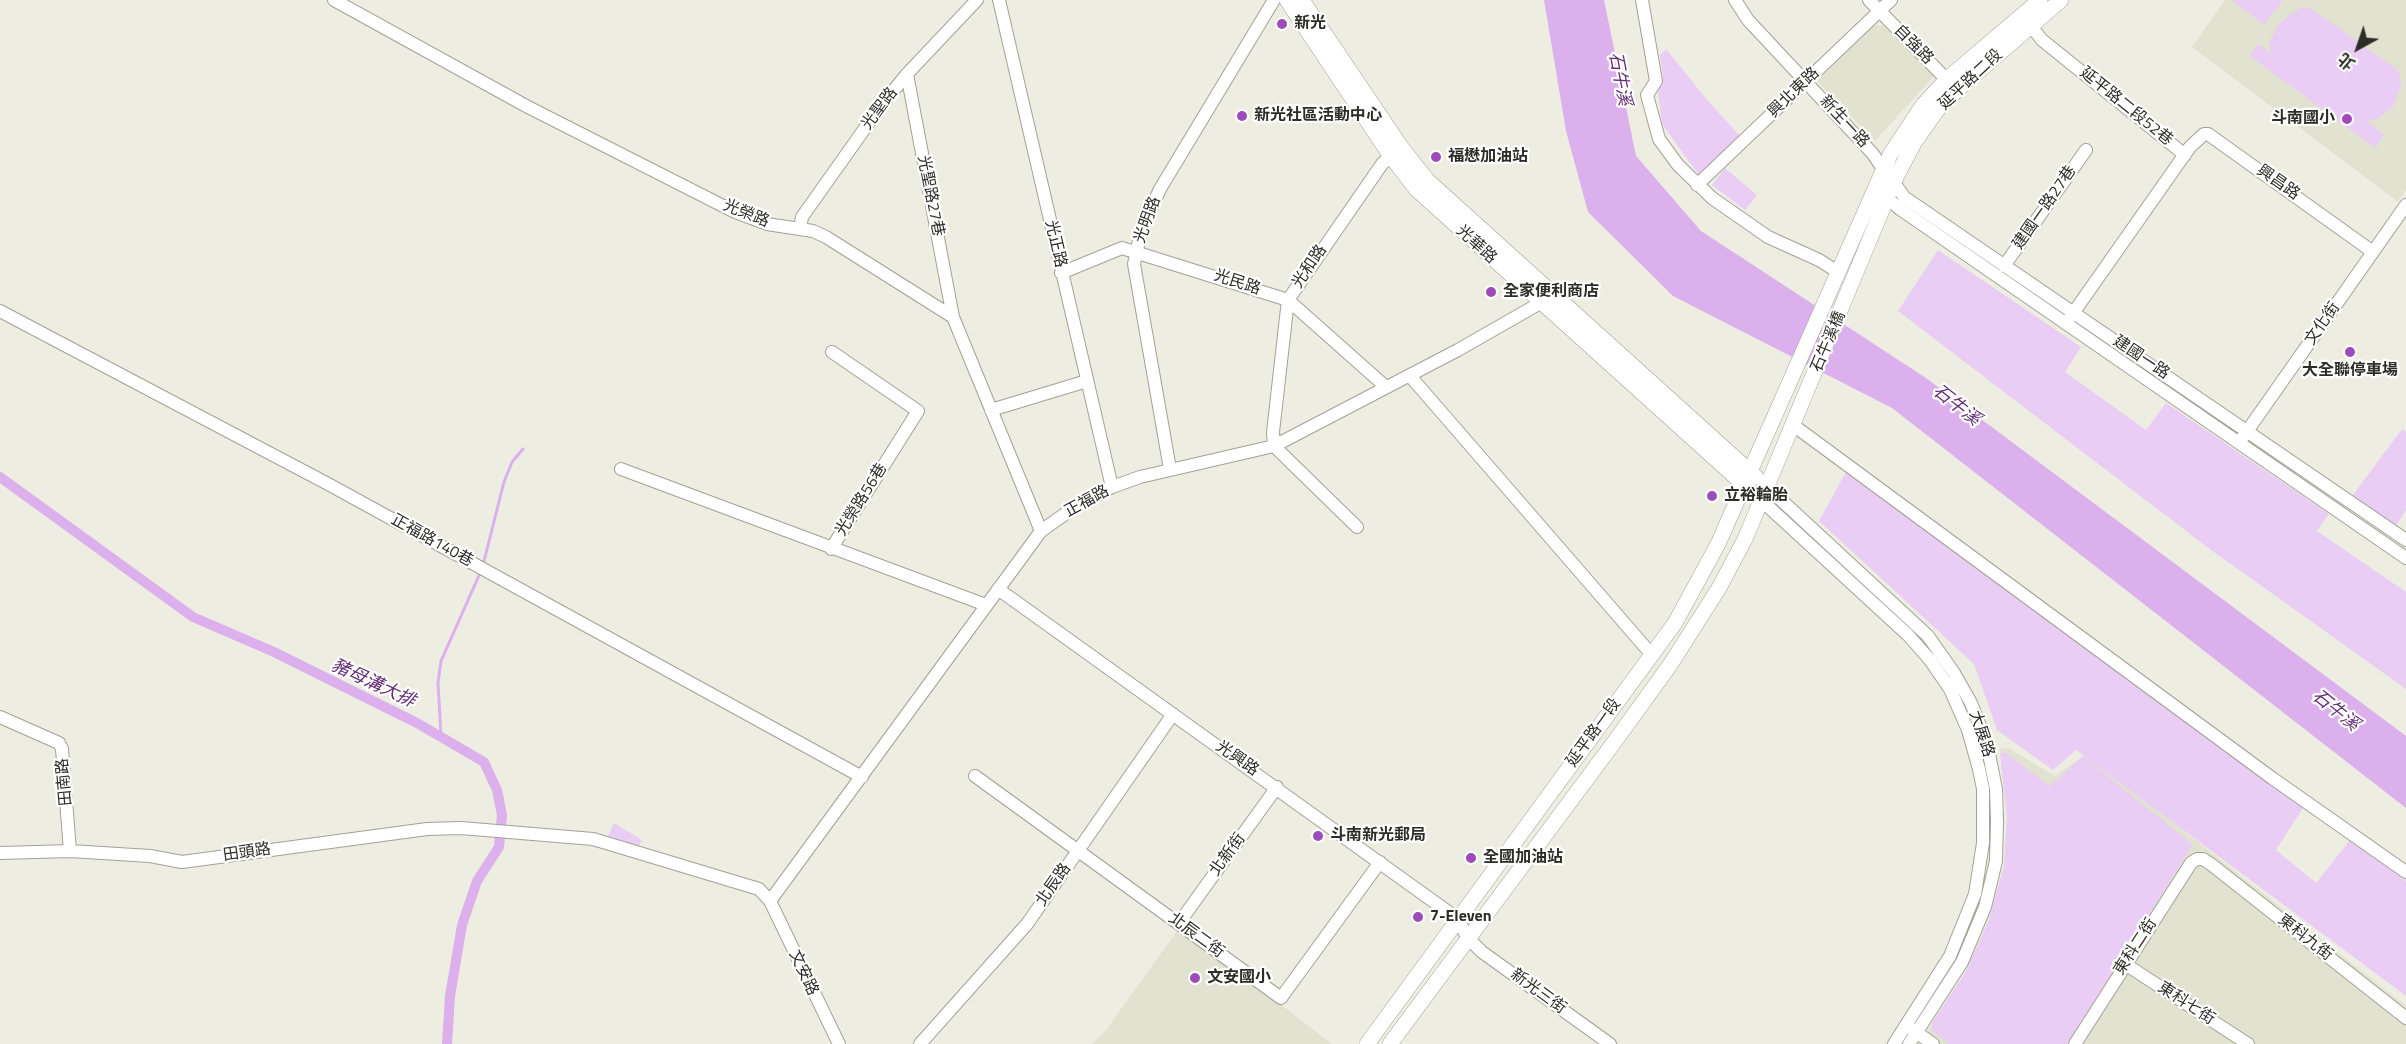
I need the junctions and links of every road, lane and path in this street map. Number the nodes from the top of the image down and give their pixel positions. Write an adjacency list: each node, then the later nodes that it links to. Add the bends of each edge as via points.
1 (334, 0): 26 (street, 光榮路, via 528,107 735,212 767,224)
2 (977, 0): 15 (street, 光聖路)
3 (999, 0): 31 (street, 光正路)
4 (1274, 0): 27 (street, 光明路, via 1160,189 1141,231)
5 (1287, 0): 19 (main road, 光華路)
6 (1302, 0): 19 (main road, 光華路)
7 (1642, 0): 23 (street, via 1656,81 1647,95 1659,140)
8 (1735, 0): 16 (street, 新生一路, via 1748,20)
9 (1869, 0): 13 (street, 自強路)
10 (1891, 0): 13 (street, 興北東路)
11 (2040, 0): 14 (main road, 延平路二段)
12 (2061, 0): 14 (main road, 延平路二段)
13 (1880, 11): 16 (street, 興北東路); 17 (street, 自強路)
14 (2027, 21): 17 (main road, 延平路二段); 20 (street, 延平路二段52巷, via 2042,40)
15 (906, 74): 26 (street, 光聖路, via 802,217); 36 (street, 光聖路27巷)
16 (1807, 81): 21 (street, 新生一路); 23 (street, 興北東路)
17 (1952, 84): 21 (main road, 延平路二段, via 1923,105); 22 (main road, 延平路二段)
18 (2086, 150): 29 (street, 建國一路27巷)
19 (1396, 151): 33 (main road, 光華路, via 1416,189); 34 (street, 光和路)
20 (2185, 155): 28 (street, 興昌路, via 2200,135 2208,134); 37 (street, 延平路二段52巷)
21 (1883, 169): 22 (street, 建國一路); 24 (street, 新生一路); 30 (main road, 延平路二段)
22 (1894, 181): 24 (main road, 延平路二段); 29 (street, 建國一路, via 1904,197)
23 (1697, 185): 30 (street, via 1768,237)
24 (1888, 199): 32 (main road, 延平路二段); 37 (street, 建國一路)
25 (2406, 205): 28 (street, 文化街)
26 (800, 229): 36 (street, 光榮路, via 826,237)
27 (1137, 251): 31 (street, 光民路, via 1122,248); 34 (street, 光民路); 50 (street, 光明路, via 1134,264)
28 (2373, 252): 46 (street, 文化街)
29 (2004, 266): 37 (street, 建國一路)
30 (1838, 270): 42 (main road, 石牛溪橋)
31 (1062, 273): 40 (street, 光正路)
32 (1857, 275): 43 (main road, 石牛溪橋)
33 (1547, 299): 39 (street, 正福路); 51 (main road, 光華路)
34 (1288, 300): 41 (street, 光民路); 48 (street, 光和路)
35 (0, 311): 67 (street, 正福路140巷, via 330,485)
36 (953, 317): 44 (street)
37 (2070, 319): 46 (street, 建國一路); 47 (street, 建國一路)
38 (832, 352): 57 (street, 光榮路56巷, via 918,411)
39 (1410, 376): 41 (street, 正福路); 61 (street)
40 (1087, 381): 44 (street); 52 (street, 光正路)
41 (1386, 387): 48 (street, 正福路)
42 (1783, 399): 51 (main road, 延平路一段)
43 (1800, 408): 45 (main road, 延平路一段)
44 (991, 410): 55 (street)
45 (1793, 425): 53 (main road, 延平路一段); 76 (street)
46 (2248, 431): 47 (street, 文化街); 56 (street, 建國一路)
47 (2240, 443): 58 (street, 建國一路)
48 (1274, 446): 50 (street, 正福路); 54 (street)
49 (621, 469): 57 (street, 光榮路56巷)
50 (1170, 469): 52 (street, 正福路)
51 (1748, 479): 53 (main road, 光華路); 61 (main road, 延平路一段, via 1675,623)
52 (1112, 488): 55 (street, 正福路)
53 (1763, 493): 65 (main road, 延平路一段, via 1740,550 1719,588); 83 (street, 大展路, via 1930,660 1950,689 1968,730 1983,789 1983,843 1975,894 1950,956)
54 (1357, 527)
55 (1041, 531): 59 (street, 正福路)
56 (2406, 540)
57 (831, 549): 60 (street)
58 (2406, 558)
59 (998, 589): 60 (street, 正福路); 62 (street, 光興路)
60 (986, 604): 67 (street, 正福路)
61 (1652, 655): 64 (main road, 延平路一段)
62 (1173, 714): 68 (street, 光興路); 72 (street, 北辰路)
63 (0, 717): 71 (street, 田南路, via 59,743)
64 (1600, 725): 65 (main road); 69 (main road, 延平路一段)
65 (1618, 737): 70 (main road, 延平路一段)
66 (975, 776): 72 (street, 北辰二街)
67 (862, 777): 77 (street, 正福路)
68 (1277, 787): 75 (street, 光興路); 79 (street, 北新街)
69 (1530, 820): 70 (main road); 78 (main road, 延平路一段)
70 (1546, 833): 80 (main road, 延平路一段)
71 (70, 851): 73 (street, 田頭路); 77 (street, 田頭路, via 182,862 427,829 493,830 593,840 759,890)
72 (1079, 851): 79 (street, 北辰二街); 85 (street, 北辰路, via 1027,924)
73 (0, 853)
74 (2203, 860): 81 (street, 東科二街, via 2191,862); 82 (street, 東科九街)
75 (1380, 862): 78 (street, 光興路); 79 (street, 北辰二街, via 1281,998)
76 (2406, 872)
77 (770, 901): 84 (street, 文安路)
78 (1458, 919): 80 (street, 光興路); 86 (main road, 延平路一段)
79 (1179, 924)
80 (1467, 938): 87 (main road, 延平路一段); 88 (street, 新光三街)
81 (2125, 964): 92 (street, 東科二街); 93 (street, 東科七街)
82 (2406, 1018)
83 (1911, 1029): 89 (street, 大展路); 90 (street, 大展路); 91 (street)
84 (839, 1044)
85 (920, 1044)
86 (1367, 1044)
87 (1390, 1044)
88 (1609, 1044)
89 (1894, 1044)
90 (1909, 1044)
91 (1934, 1044)
92 (2075, 1044)
93 (2248, 1044)

